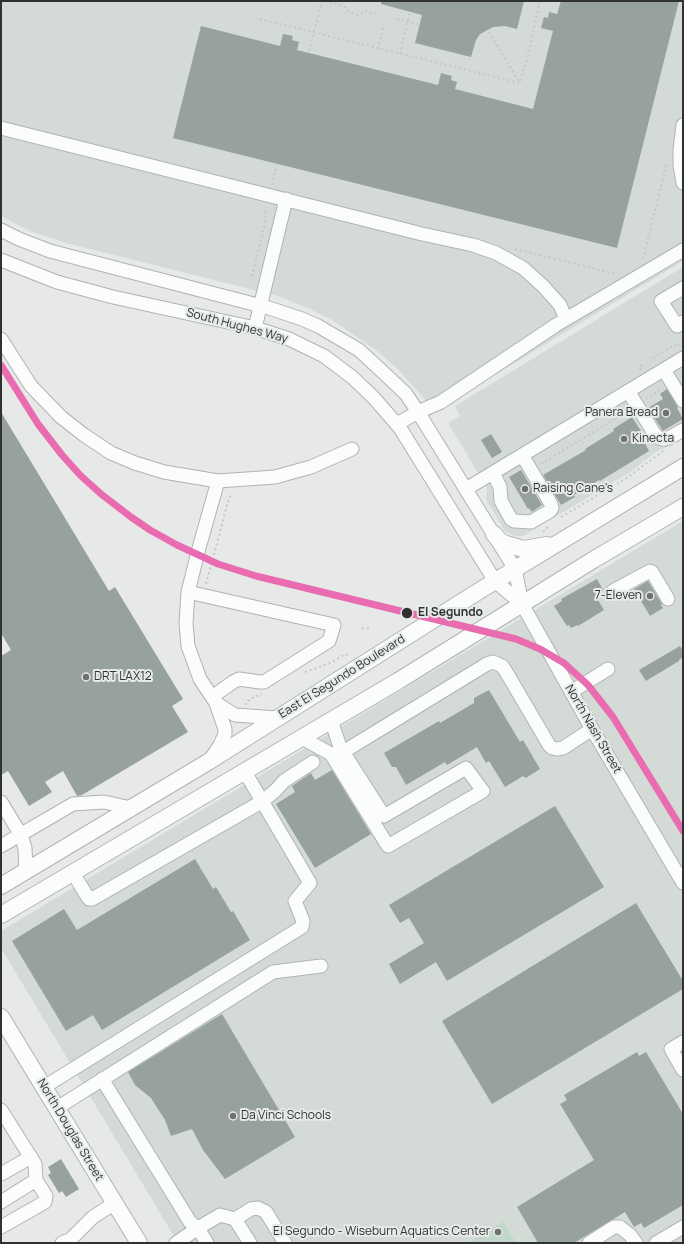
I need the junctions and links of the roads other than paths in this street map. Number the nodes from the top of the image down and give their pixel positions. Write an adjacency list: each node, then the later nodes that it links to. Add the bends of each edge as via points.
1 (1, 122): 4 (street)
2 (683, 125): 5 (street, via 680,150)
3 (1, 128): 4 (street)
4 (20, 133): 6 (street)
5 (683, 183)
6 (286, 199): 11 (street); 12 (street, via 473,245 496,253 523,268 543,286 560,306)
7 (1, 230): 11 (street, South Hughes Way, via 50,251)
8 (683, 250): 12 (street)
9 (1, 260): 14 (street, South Hughes Way, via 56,282)
10 (683, 288): 13 (street, via 661,301 677,326)
11 (260, 306): 14 (street); 20 (street, South Hughes Way, via 318,326 359,350 406,394)
12 (566, 320): 20 (street, via 441,402)
13 (683, 322)
14 (255, 328): 21 (street, South Hughes Way, via 289,338 324,356 352,377)
15 (1, 339): 27 (street, via 31,386 52,408 111,453 164,472)
16 (683, 358): 17 (street)
17 (664, 370): 18 (street); 19 (street)
18 (628, 391): 22 (street, via 659,438 663,440); 24 (street)
19 (683, 401)
20 (418, 412): 21 (street); 28 (street, South Hughes Way)
21 (397, 424): 33 (street, South Hughes Way)
22 (683, 430)
23 (352, 449): 27 (street, via 311,467 275,478)
24 (522, 455): 26 (street); 26 (street, via 552,508 531,522 514,521 509,515 501,501 500,487)
25 (683, 467): 31 (main road, East El Segundo Boulevard)
26 (492, 472): 28 (street)
27 (218, 481): 35 (street)
28 (466, 489): 30 (street, South Hughes Way)
29 (683, 507): 37 (main road)
30 (494, 534): 31 (main road, via 506,544 524,549); 32 (street, South Hughes Way)
31 (556, 543): 32 (main road, East El Segundo Boulevard)
32 (515, 569): 33 (main road, East El Segundo Boulevard); 37 (street, North Nash Street)
33 (495, 581): 37 (street, South Hughes Way); 41 (main road, East El Segundo Boulevard)
34 (613, 591): 36 (street, via 650,571)
35 (188, 592): 40 (street, via 188,646 200,680); 40 (street, via 334,625 329,641 264,682 239,679)
36 (668, 599)
37 (522, 604): 39 (street, North Nash Street); 42 (main road)
38 (608, 669): 39 (street)
39 (571, 692): 43 (street, North Nash Street)
40 (214, 700): 41 (street, via 235,715); 46 (street, via 225,734)
41 (278, 718): 46 (main road, East El Segundo Boulevard)
42 (331, 720): 44 (main road); 45 (street)
43 (592, 729): 45 (street, via 563,748 552,748 505,670 492,662); 56 (street, North Nash Street)
44 (302, 738): 45 (street, via 330,754 388,846 483,791 466,768 384,816); 48 (main road)
45 (343, 752)
46 (208, 762): 51 (main road, East El Segundo Boulevard)
47 (313, 762): 49 (street, via 284,781)
48 (245, 772): 49 (street); 55 (main road)
49 (263, 801): 55 (street, via 92,899 89,899); 64 (street, via 310,883 295,901 303,921 302,927)
50 (1, 802): 52 (street)
51 (131, 808): 52 (street, via 104,802 73,804); 54 (main road, East El Segundo Boulevard)
52 (21, 835): 53 (street); 54 (street, via 25,848)
53 (1, 846)
54 (26, 871): 57 (main road, East El Segundo Boulevard)
55 (73, 872): 58 (main road)
56 (683, 883)
57 (1, 886)
58 (1, 915)
59 (321, 966): 63 (street, via 272,972)
60 (1, 1016): 64 (main road, North Douglas Street)
61 (683, 1042): 62 (street, via 671,1049)
62 (683, 1070)
63 (102, 1079): 65 (street); 75 (street, via 190,1222)
64 (44, 1087): 65 (main road, North Douglas Street)
65 (57, 1108): 71 (main road, North Douglas Street)
66 (1, 1110): 67 (street)
67 (30, 1157): 68 (street); 69 (street, via 35,1164)
68 (1, 1174)
69 (36, 1180): 70 (street); 73 (street, via 46,1196 45,1202)
70 (1, 1202)
71 (115, 1202): 76 (street, via 93,1216); 77 (main road, North Douglas Street)
72 (235, 1219): 75 (street, via 220,1216); 80 (street); 81 (street, via 251,1209 258,1208 266,1212)
73 (1, 1227)
74 (683, 1227): 84 (street)
75 (198, 1228): 78 (street); 79 (street)
76 (66, 1242)
77 (139, 1243)
78 (176, 1243)
79 (207, 1243)
80 (250, 1243)
81 (285, 1243)
82 (589, 1243): 83 (street, via 620,1227)
83 (636, 1243)
84 (656, 1243)

